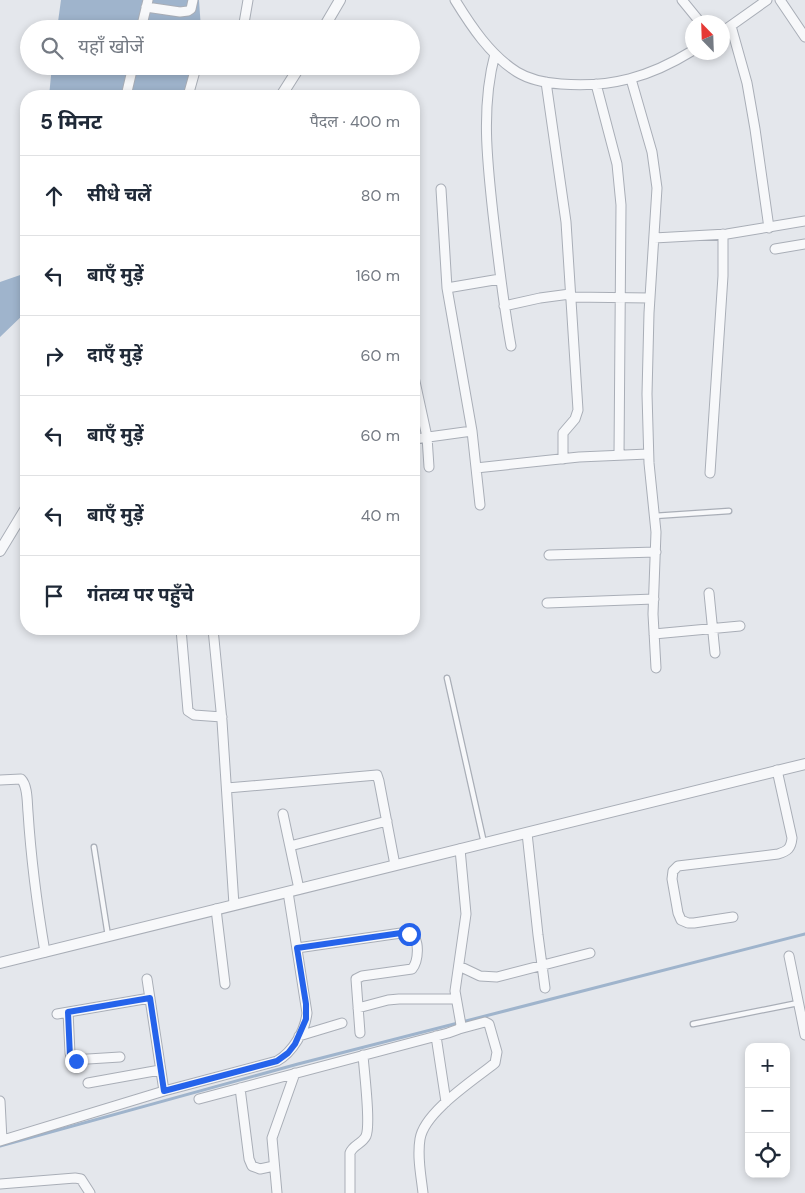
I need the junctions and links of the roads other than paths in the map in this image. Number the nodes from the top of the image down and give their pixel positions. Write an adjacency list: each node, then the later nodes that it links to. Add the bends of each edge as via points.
1 (193, 0): 8 (street, via 191,8 184,12)
2 (248, 0): 11 (street)
3 (340, 0): 12 (street)
4 (455, 0): 15 (street)
5 (682, 0): 9 (street)
6 (767, 0): 13 (street)
7 (780, 0): 14 (street)
8 (147, 3): 10 (street)
9 (694, 15)
10 (143, 20)
11 (245, 20)
12 (328, 20)
13 (731, 26): 28 (street, via 747,83)
14 (805, 37)
15 (495, 54): 21 (street, via 518,72); 33 (street, via 486,132)
16 (685, 55): 20 (street, via 665,67)
17 (131, 75): 23 (street)
18 (194, 75): 24 (street)
19 (294, 75): 25 (street)
20 (631, 79): 22 (street); 30 (street, via 655,170)
21 (546, 82): 22 (street); 35 (street, via 564,195)
22 (596, 84): 36 (street, via 617,164 621,206)
23 (127, 90)
24 (190, 90)
25 (285, 90)
26 (441, 189): 34 (street)
27 (805, 221): 28 (street)
28 (769, 228): 29 (street)
29 (723, 234): 30 (street); 49 (street)
30 (654, 238): 37 (street)
31 (805, 244): 32 (street)
32 (775, 249)
33 (500, 278): 34 (street); 38 (street)
34 (447, 288): 41 (street)
35 (570, 295): 36 (street); 38 (street); 46 (street, via 578,410 563,433)
36 (621, 297): 37 (street); 45 (street)
37 (650, 298): 44 (street)
38 (504, 306): 39 (street)
39 (511, 346)
40 (420, 403): 42 (street)
41 (472, 430): 42 (street); 48 (street)
42 (428, 437): 43 (street); 47 (street)
43 (420, 438)
44 (648, 454): 45 (street); 52 (street)
45 (619, 455): 46 (street)
46 (563, 459): 48 (street)
47 (429, 467)
48 (476, 468): 50 (street)
49 (710, 472)
50 (480, 505)
51 (729, 511): 52 (lane)
52 (654, 516): 55 (street)
53 (20, 518): 54 (street)
54 (0, 551)
55 (656, 552): 56 (street); 58 (street)
56 (549, 555)
57 (709, 593): 61 (street)
58 (654, 599): 59 (street); 62 (street)
59 (548, 603)
60 (740, 626): 61 (street)
61 (712, 629): 62 (street); 65 (street)
62 (654, 634): 66 (street)
63 (182, 635): 68 (street, via 189,713)
64 (214, 635): 68 (street)
65 (715, 654)
66 (656, 668)
67 (447, 678): 76 (lane)
68 (222, 717): 72 (street)
69 (805, 764): 70 (street)
70 (777, 770): 75 (street); 84 (street, via 792,838 788,851 678,866 673,871 681,920 694,923)
71 (0, 780): 87 (street, via 19,778 24,783 32,872)
72 (227, 788): 74 (street, via 375,775 380,781); 82 (street)
73 (283, 814): 77 (street)
74 (387, 821): 77 (street); 80 (street)
75 (526, 833): 76 (street); 92 (street)
76 (484, 843): 79 (street)
77 (290, 846): 81 (street)
78 (94, 847): 85 (lane)
79 (460, 849): 80 (street); 91 (street, via 466,914)
80 (396, 865): 81 (street)
81 (294, 890): 82 (street); 86 (street)
82 (234, 905): 83 (street)
83 (216, 910): 85 (street); 94 (street)
84 (733, 916)
85 (108, 936): 87 (street)
86 (297, 948): 99 (street, via 401,933 413,937 418,956 409,971 358,976 355,983); 107 (street, via 307,1013)
87 (45, 952): 90 (street)
88 (590, 953): 92 (street)
89 (789, 956): 98 (street)
90 (0, 963)
91 (459, 966): 92 (street, via 487,978); 97 (street)
92 (542, 966): 95 (street)
93 (147, 979): 96 (street)
94 (225, 984)
95 (545, 988)
96 (150, 998): 100 (street); 111 (street)
97 (455, 999): 99 (street, via 394,1000); 103 (street)
98 (798, 1003): 104 (lane); 106 (street)
99 (358, 1008): 105 (street)
100 (68, 1012): 101 (street); 110 (street, via 72,1060)
101 (57, 1014)
102 (342, 1023): 107 (street)
103 (460, 1024): 108 (street); 118 (street, via 489,1024 497,1057 495,1063)
104 (693, 1024)
105 (360, 1033)
106 (805, 1035)
107 (299, 1036): 115 (street, via 288,1053 277,1061)
108 (436, 1036): 109 (street); 118 (street)
109 (363, 1056): 112 (street); 124 (street, via 368,1126 365,1138 350,1153)
110 (120, 1057)
111 (160, 1070): 113 (street); 115 (street)
112 (295, 1073): 114 (street); 120 (street, via 274,1131)
113 (88, 1083)
114 (240, 1088): 116 (street); 120 (street, via 249,1160 252,1166 260,1169)
115 (164, 1091): 119 (street)
116 (199, 1099)
117 (0, 1101): 119 (street)
118 (446, 1102): 125 (street, via 432,1115 420,1136)
119 (1, 1140)
120 (274, 1166): 123 (street)
121 (0, 1184): 122 (street, via 75,1178 81,1179)
122 (90, 1193)
123 (277, 1193)
124 (350, 1193)
125 (423, 1193)

